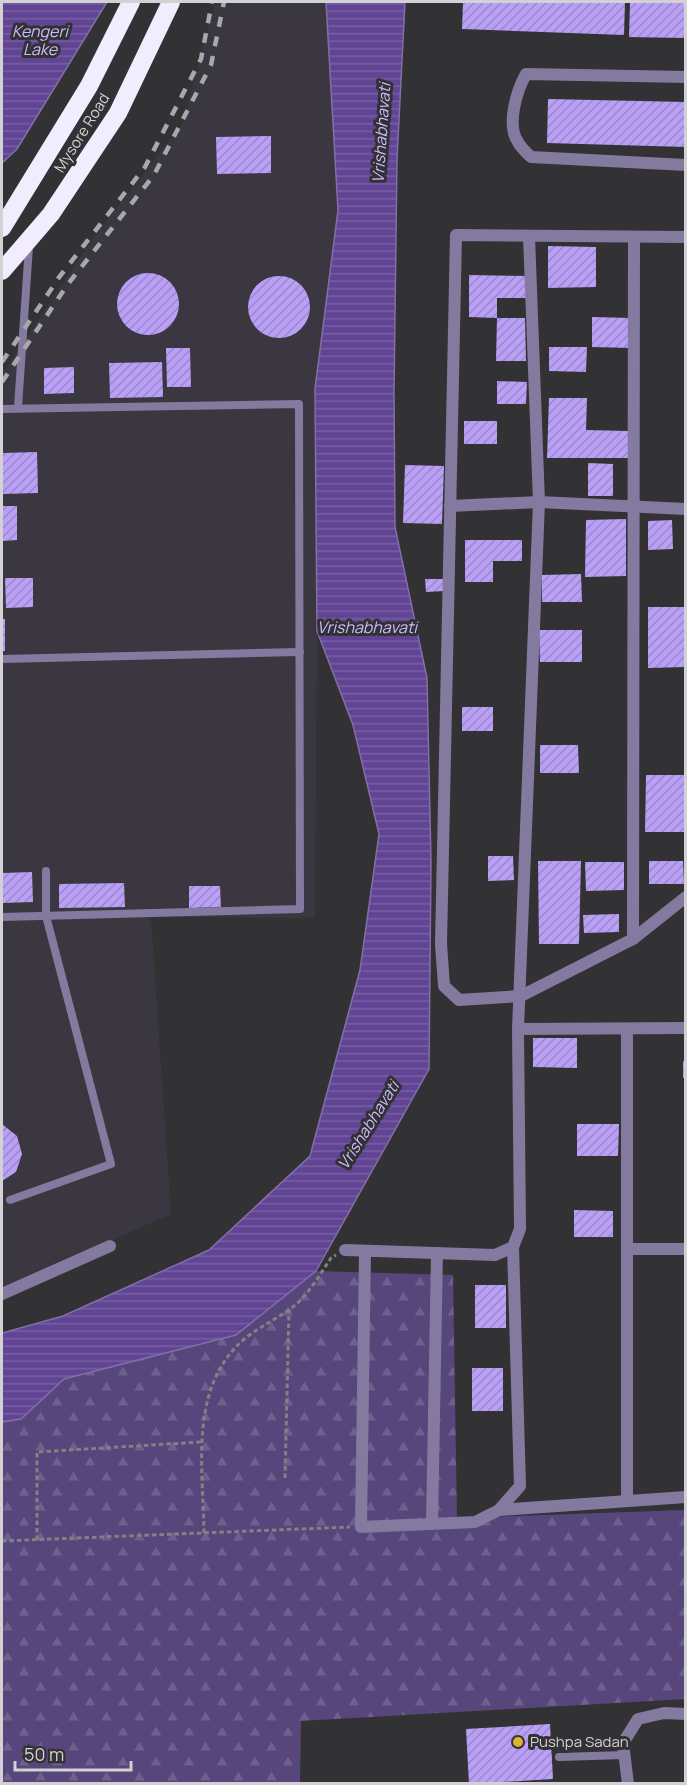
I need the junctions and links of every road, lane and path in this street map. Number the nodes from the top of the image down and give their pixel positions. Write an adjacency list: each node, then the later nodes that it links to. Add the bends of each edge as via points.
1 (131, 2): 5 (highway, via 89,86)
2 (171, 2): 9 (highway, Mysore Road, via 118,113 51,214)
3 (686, 77): 4 (street, via 526,74 516,92 513,113 516,140 531,157)
4 (686, 165)
5 (2, 228)
6 (530, 236): 7 (street); 13 (street); 14 (street, via 456,235)
7 (634, 237): 8 (street); 15 (street)
8 (686, 237)
9 (29, 239): 10 (highway, Mysore Road); 11 (lane)
10 (2, 271)
11 (18, 407): 12 (lane); 17 (lane, via 299,404)
12 (2, 409)
13 (540, 502): 14 (street); 15 (street); 24 (street)
14 (450, 506): 24 (street, via 441,944 444,986 459,1000)
15 (634, 508): 16 (street); 23 (street)
16 (686, 509)
17 (300, 652): 18 (lane); 21 (lane, via 300,909)
18 (2, 658)
19 (46, 871): 21 (lane)
20 (686, 897): 23 (street)
21 (45, 916): 22 (lane); 28 (lane, via 111,1164)
22 (2, 917)
23 (633, 939): 24 (street)
24 (521, 996): 26 (street)
25 (686, 1028): 27 (street)
26 (518, 1029): 27 (street); 30 (street, via 520,1229)
27 (627, 1029): 31 (street)
28 (10, 1200)
29 (110, 1246): 36 (street)
30 (513, 1247): 35 (street, via 495,1255); 42 (street, via 520,1486)
31 (627, 1249): 32 (street); 41 (street)
32 (686, 1249)
33 (345, 1250): 34 (street); 37 (path, via 331,1258)
34 (365, 1251): 35 (street); 44 (street)
35 (436, 1253): 43 (street)
36 (2, 1294)
37 (290, 1309): 38 (path, via 249,1336 219,1367 208,1391); 39 (path)
38 (202, 1442): 45 (path); 46 (path, via 37,1452)
39 (285, 1478)
40 (686, 1497): 41 (street)
41 (627, 1501): 42 (street)
42 (499, 1510): 43 (street, via 475,1522)
43 (432, 1524): 44 (street)
44 (361, 1527): 45 (path)
45 (204, 1533): 46 (path)
46 (37, 1540): 47 (path)
47 (2, 1541)
48 (686, 1714): 49 (street, via 664,1713 638,1719 623,1743)
49 (625, 1755): 50 (lane); 51 (street)
50 (559, 1757)
51 (628, 1784)

